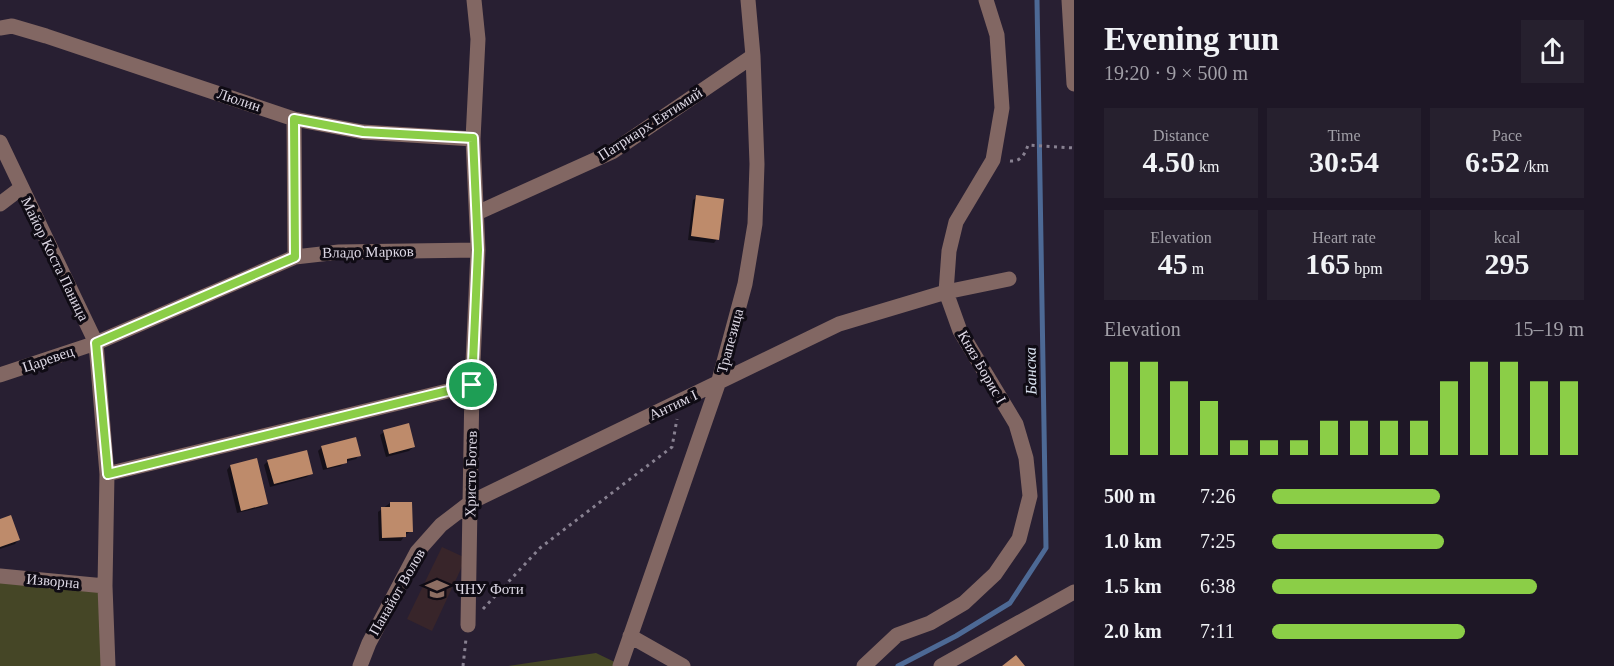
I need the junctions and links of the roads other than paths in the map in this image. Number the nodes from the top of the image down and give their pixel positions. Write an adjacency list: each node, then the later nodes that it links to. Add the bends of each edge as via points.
1 (474, 0): 10 (street, Христо Ботев, via 478,39)
2 (748, 0): 7 (street, Трапезица)
3 (986, 0): 18 (street, Княз Борис I, via 998,35 1002,108 993,160 956,222)
4 (1069, 0): 8 (street)
5 (0, 14): 6 (street)
6 (6, 27): 9 (street, Люлин, via 46,36)
7 (753, 56): 14 (street, Патриарх Евтимий, via 612,152); 21 (street, Трапезица, via 755,224 745,284)
8 (1074, 84)
9 (294, 119): 10 (street, Люлин, via 363,132); 16 (street)
10 (473, 138): 14 (street, Христо Ботев)
11 (0, 142): 12 (street, Майор Коста Паница)
12 (21, 188): 13 (street); 19 (street, Майор Коста Паница)
13 (0, 204)
14 (477, 213): 15 (street, Христо Ботев)
15 (478, 250): 16 (street, Владо Марков, via 339,252); 22 (street, Христо Ботев)
16 (295, 257): 19 (street, Владо Марков)
17 (1009, 279): 18 (street, Антим I)
18 (946, 292): 21 (street, Антим I, via 839,324); 34 (street, Княз Борис I, via 960,331 1016,424 1026,458 1030,496 1019,539 995,574 964,603 897,635)
19 (96, 343): 20 (street, Царевец); 23 (street, Майор Коста Паница)
20 (0, 375)
21 (718, 384): 24 (street, Антим I); 29 (street, Трапезица)
22 (472, 385): 23 (street); 24 (street, Христо Ботев)
23 (108, 474): 26 (street, Майор Коста Паница)
24 (471, 502): 28 (street, Христо Ботев); 31 (street, Панайот Волов, via 441,525 417,552)
25 (0, 576): 26 (street, Изворна)
26 (105, 586): 30 (street, Майор Коста Паница)
27 (1074, 592): 35 (street)
28 (468, 626)
29 (630, 636): 32 (street, Трапезица); 33 (street)
30 (108, 666)
31 (360, 666)
32 (620, 666)
33 (683, 666)
34 (864, 666)
35 (941, 666)

